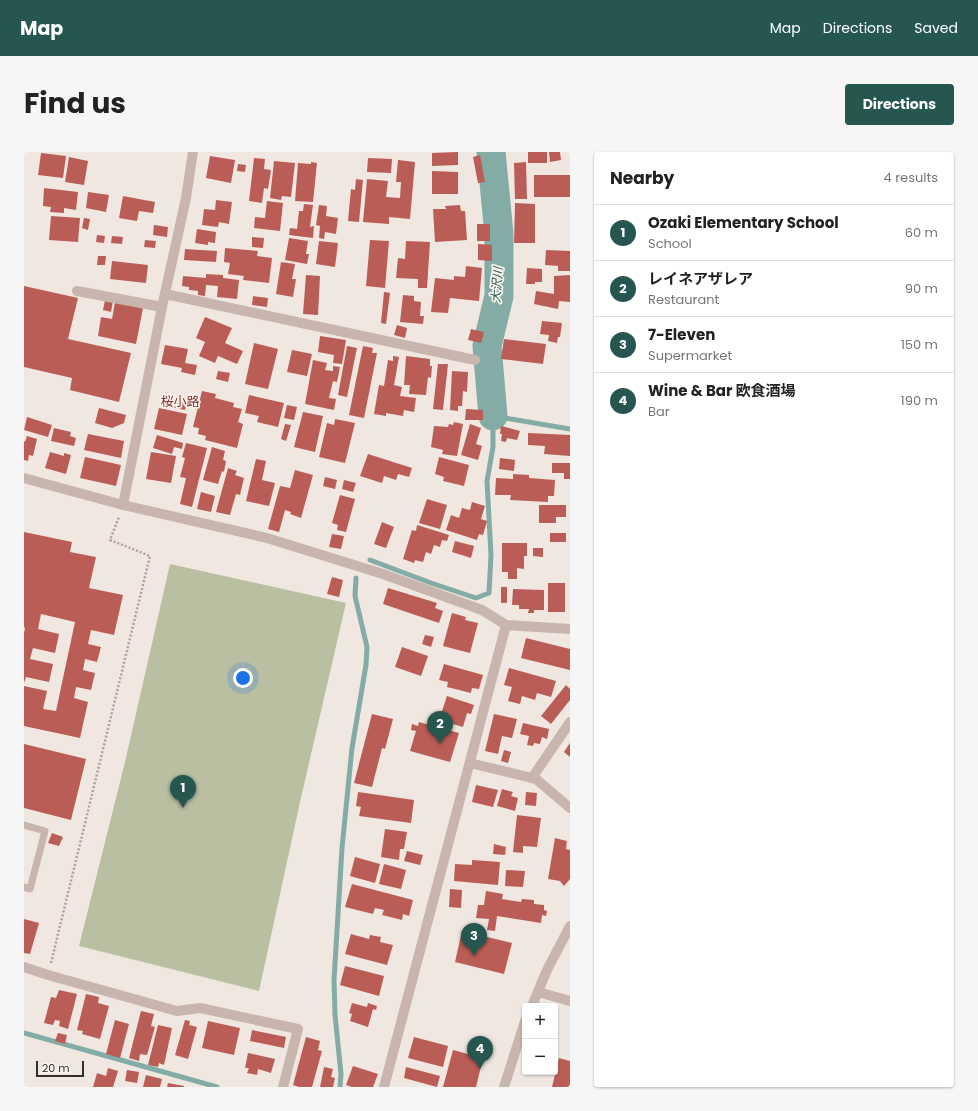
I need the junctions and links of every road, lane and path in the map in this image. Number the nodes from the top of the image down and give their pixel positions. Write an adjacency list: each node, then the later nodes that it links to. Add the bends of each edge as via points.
1 (193, 152): 3 (street, via 186,198)
2 (77, 291): 4 (street)
3 (165, 294): 4 (street); 5 (street)
4 (162, 307): 7 (street)
5 (475, 360)
6 (24, 478): 7 (street)
7 (123, 505): 8 (street, via 267,538 383,574 482,610); 18 (path, via 110,540 150,556)
8 (506, 626): 9 (street); 11 (street)
9 (570, 629)
10 (570, 722): 12 (street)
11 (470, 763): 12 (street); 24 (street)
12 (532, 778): 13 (street)
13 (570, 808)
14 (24, 825): 15 (lane, via 46,831 30,889)
15 (24, 887)
16 (570, 926): 19 (street)
17 (24, 967): 18 (street)
18 (48, 975): 23 (street, via 177,1011 200,1008 298,1029)
19 (538, 992): 20 (street); 21 (street)
20 (570, 1001)
21 (533, 1003)
22 (522, 1030): 25 (street)
23 (283, 1087)
24 (384, 1087)
25 (504, 1087)

